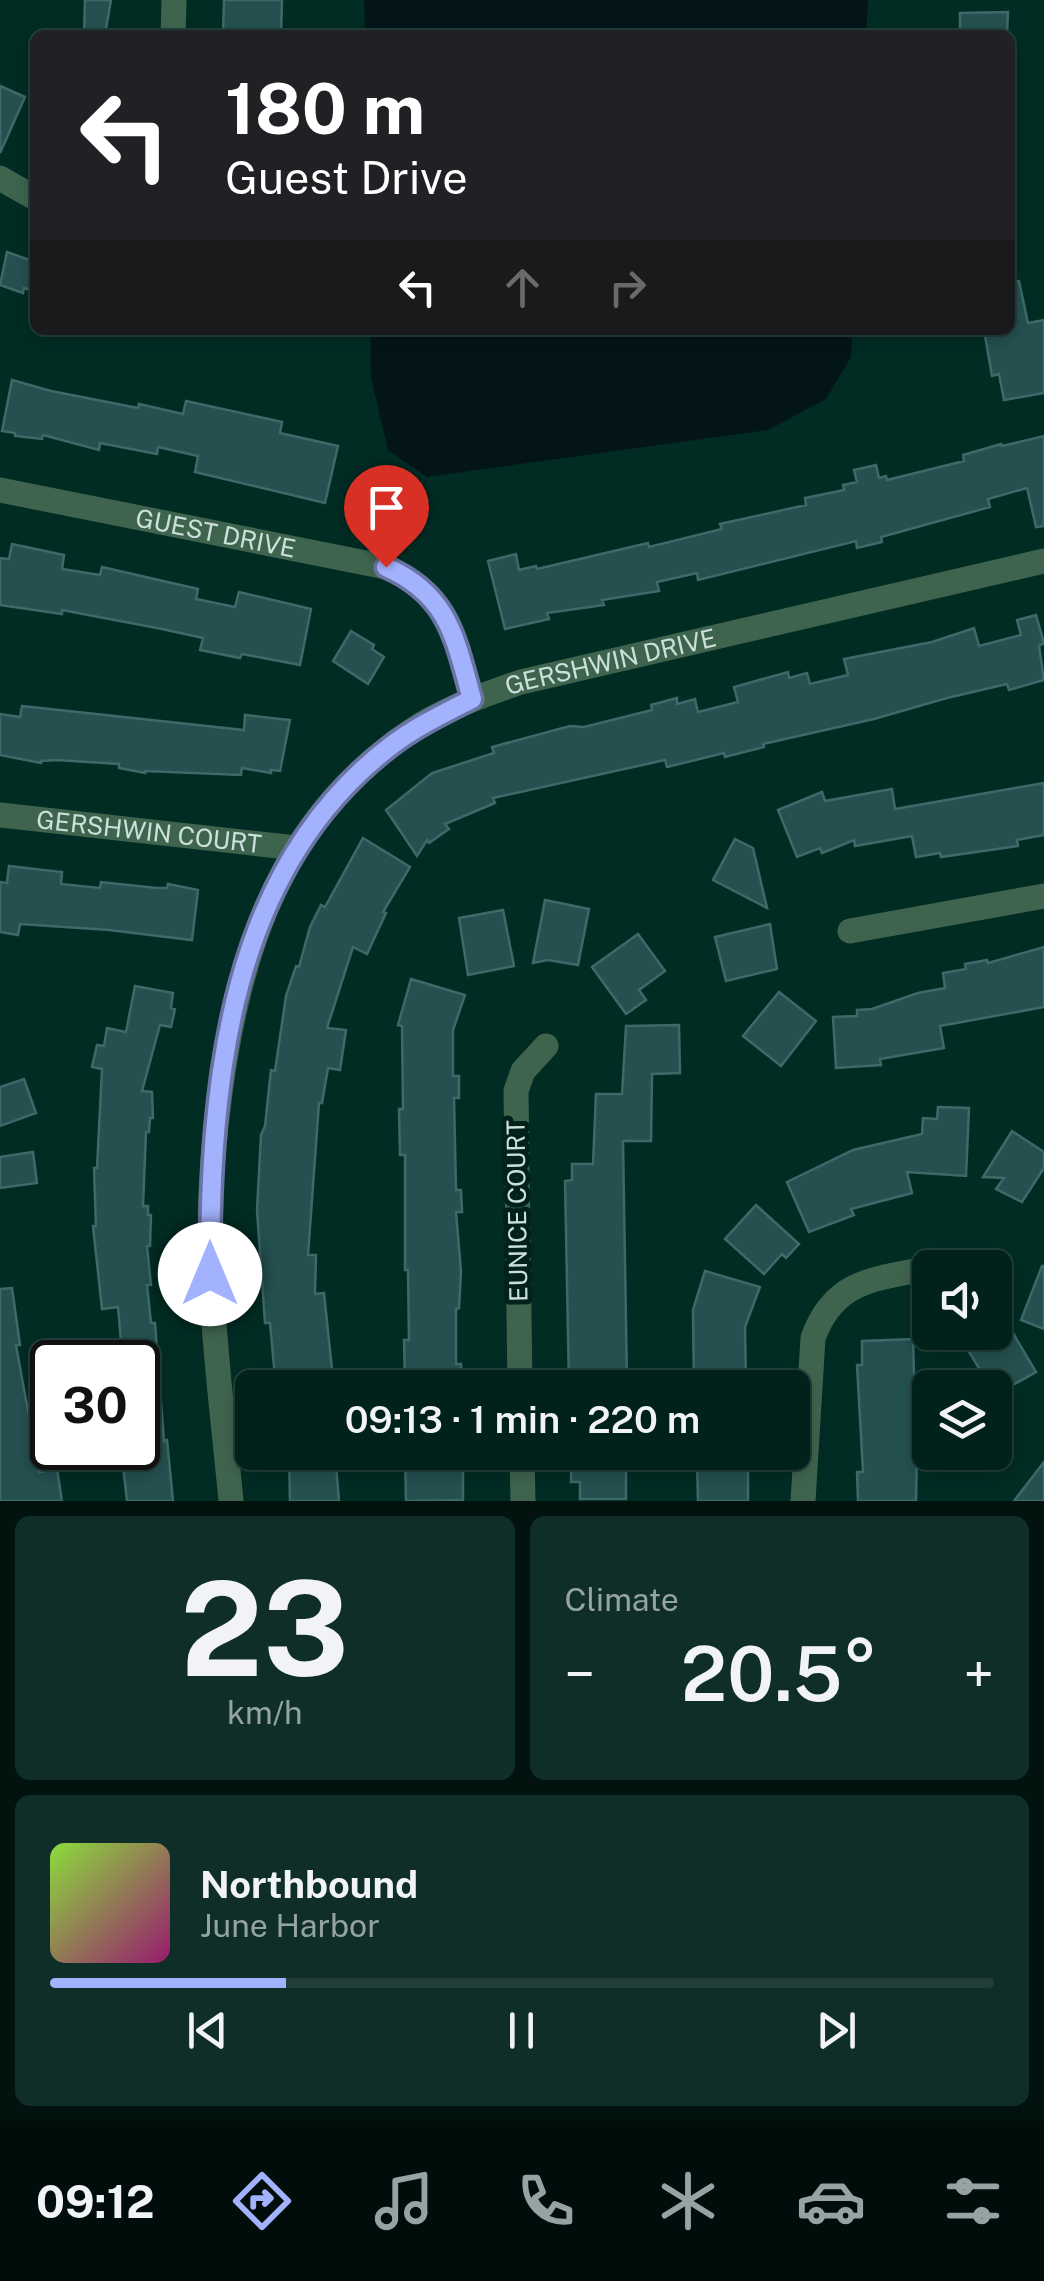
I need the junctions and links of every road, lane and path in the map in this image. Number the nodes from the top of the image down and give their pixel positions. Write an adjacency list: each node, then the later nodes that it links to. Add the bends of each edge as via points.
1 (174, 0): 2 (street)
2 (173, 30)
3 (0, 178): 4 (street)
4 (30, 195)
5 (0, 490): 7 (street, GUEST DRIVE, via 409,577 446,616)
6 (1044, 561): 7 (street, GERSHWIN DRIVE, via 521,682)
7 (472, 699): 9 (street, GERSHWIN DRIVE, via 390,746)
8 (0, 815): 9 (street, GERSHWIN COURT)
9 (296, 848): 16 (street, GERSHWIN DRIVE, via 244,966 214,1131 210,1274)
10 (1044, 896): 11 (street)
11 (850, 931)
12 (546, 1046): 14 (street, EUNICE COURT, via 516,1091)
13 (912, 1271): 18 (street, via 862,1282 830,1304 819,1322)
14 (520, 1370)
15 (522, 1470): 17 (street)
16 (231, 1501)
17 (523, 1501)
18 (803, 1501)

